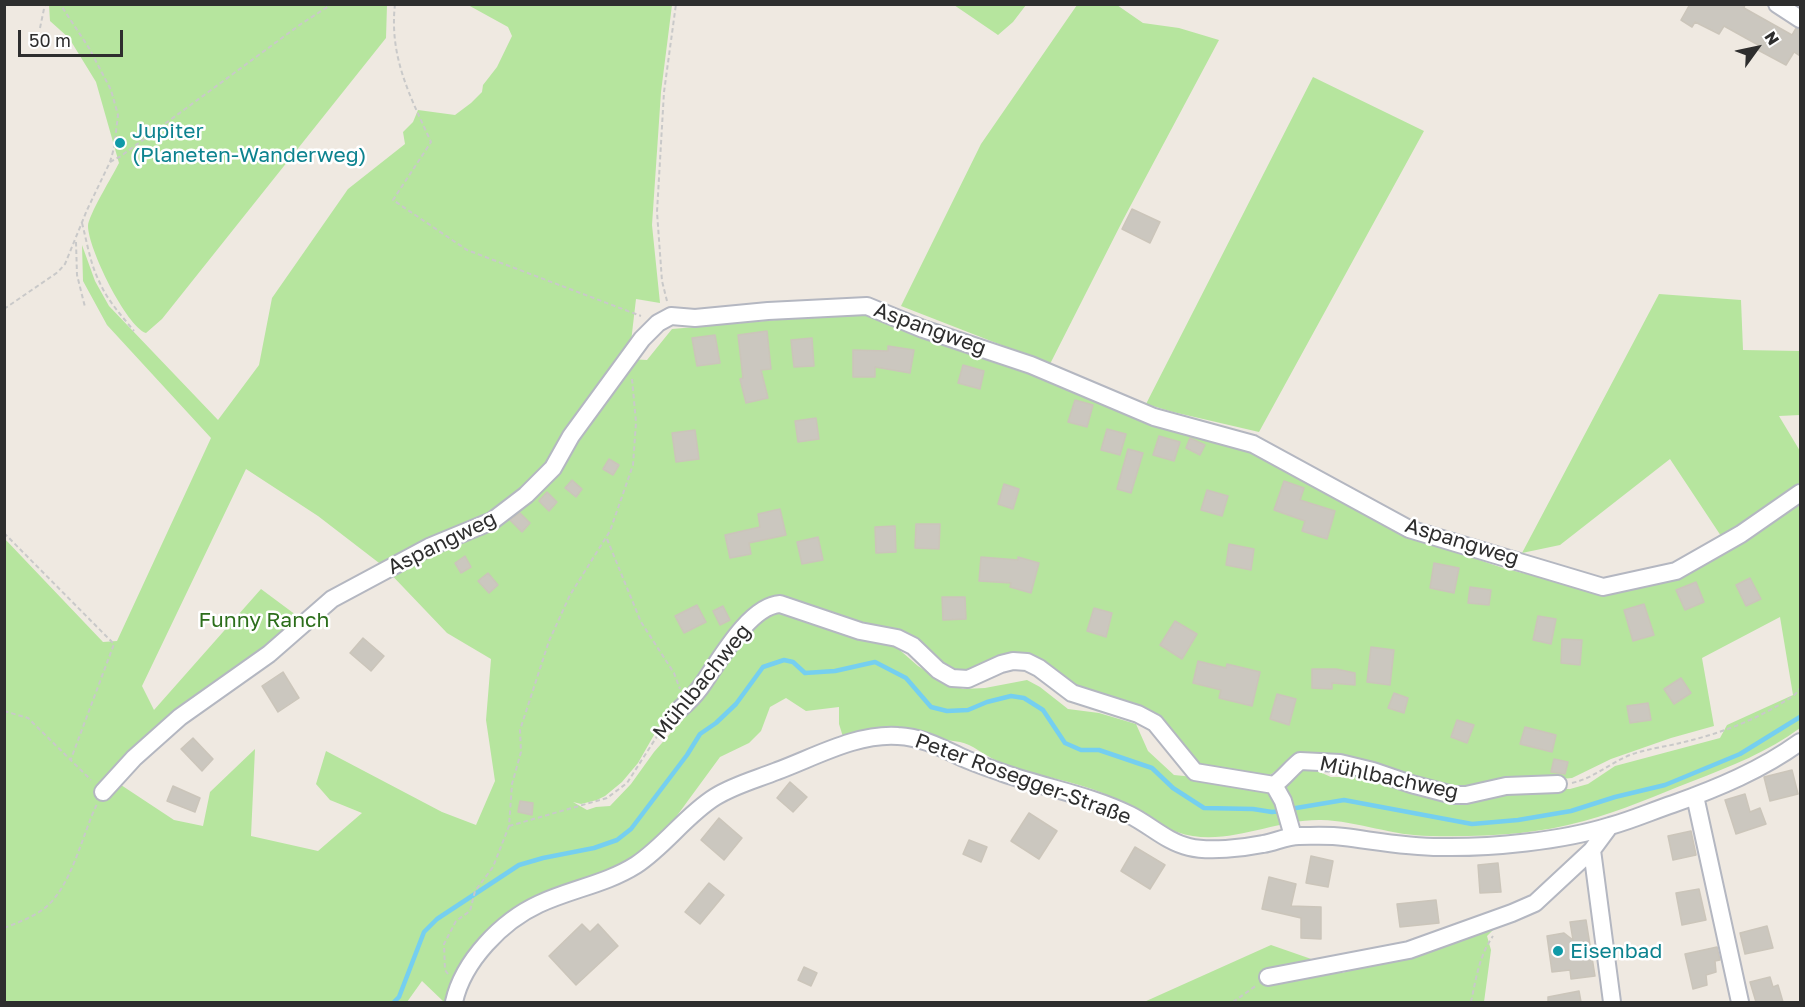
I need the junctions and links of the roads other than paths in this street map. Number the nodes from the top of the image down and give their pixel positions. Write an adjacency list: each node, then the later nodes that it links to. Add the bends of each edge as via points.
1 (1777, 4): 2 (street)
2 (1800, 19)
3 (1800, 493): 8 (street, Aspangweg, via 1741,534 1676,571 1603,587 1409,529 1253,444 1154,417 1031,365 867,306 665,319 642,339 553,468 526,495 492,521 429,547 332,600 269,654 180,717)
4 (686, 704): 7 (street, Mühlbachweg, via 739,632 765,610 780,604 860,631 897,638 952,678 968,679 1001,664 1027,662 1072,693 1155,723 1195,772)
5 (1800, 742): 9 (street, Peter Rosegger-Straße, via 1755,771)
6 (1558, 784): 7 (street, Mühlbachweg, via 1506,786 1453,795 1351,766 1300,761)
7 (1274, 785): 11 (street)
8 (103, 792)
9 (1695, 796): 10 (street, Peter Rosegger-Straße); 16 (street)
10 (1610, 827): 11 (street, Peter Rosegger-Straße, via 1461,847 1389,844 1340,836); 12 (street)
11 (1293, 836): 14 (street, Peter Rosegger-Straße, via 1262,845 1207,850 1187,847 1105,804 997,771 930,742 898,736 875,737 850,743 713,798 640,863 617,877 541,903 510,922 470,966)
12 (1592, 850): 13 (street, via 1535,903 1509,915 1409,950); 15 (street)
13 (1268, 977)
14 (456, 996)
15 (1612, 1002)
16 (1740, 1002)

